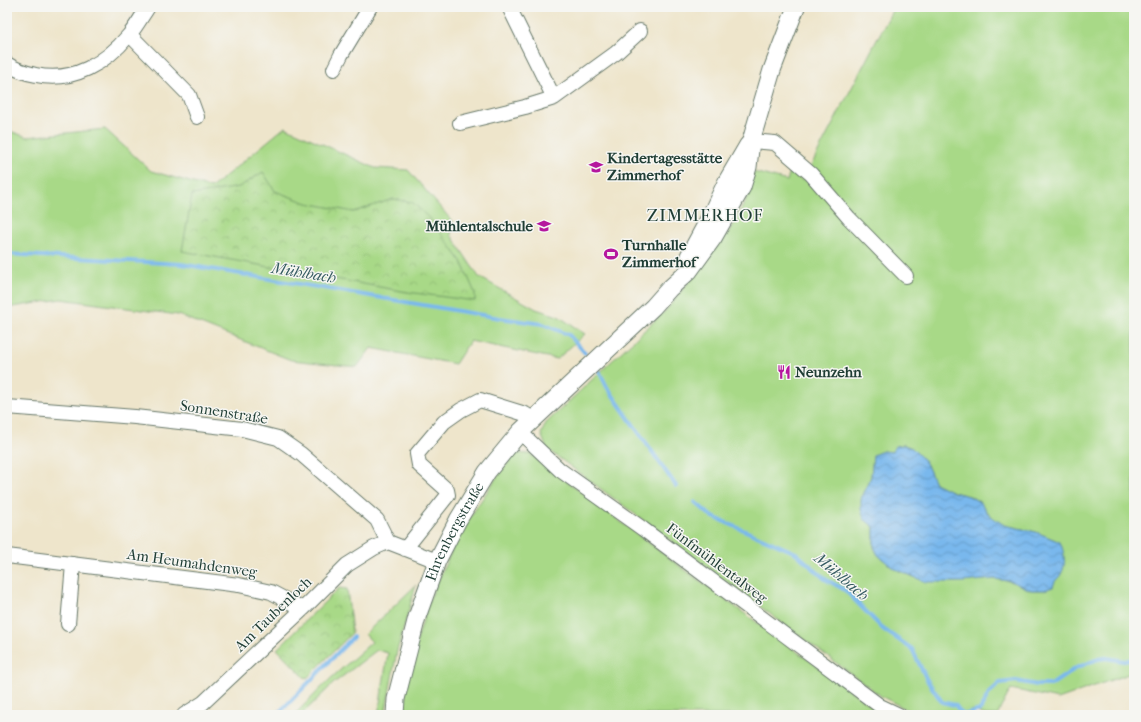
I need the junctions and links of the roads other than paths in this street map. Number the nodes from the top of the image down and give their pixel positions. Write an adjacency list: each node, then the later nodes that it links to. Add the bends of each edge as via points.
1 (148, 7): 6 (street)
2 (370, 7): 8 (street)
3 (508, 7): 9 (street)
4 (796, 7): 12 (street, Ehrenbergstraße, via 772,70)
5 (640, 31): 9 (street, via 616,54)
6 (130, 35): 7 (street, via 111,54 78,73 52,77 12,68); 10 (street, via 189,95)
7 (7, 64)
8 (334, 69)
9 (554, 98): 11 (street)
10 (197, 116)
11 (460, 123)
12 (751, 141): 13 (street, via 775,143 811,174 849,218); 15 (street, Ehrenbergstraße, via 748,167 742,187 713,238 689,271)
13 (906, 276)
14 (7, 407): 17 (street, Sonnenstraße, via 242,429 278,438 301,454 377,520)
15 (534, 419): 16 (street, Ehrenbergstraße); 18 (street, Ehrenbergstraße, via 480,400 444,422 417,454 419,465 447,490 448,496)
16 (520, 432): 20 (street, Ehrenbergstraße, via 487,472); 26 (street, Fünfmühlentalweg, via 560,470 880,706)
17 (388, 542): 18 (street); 22 (street, Am Taubenloch, via 347,565)
18 (405, 549): 20 (street)
19 (7, 556): 21 (street, Am Heumahdenweg)
20 (437, 561): 25 (street, Ehrenbergstraße, via 416,617 396,699)
21 (73, 564): 22 (street, Am Heumahdenweg, via 238,585 271,592); 23 (street)
22 (303, 609): 24 (street, Am Taubenloch, via 203,702)
23 (68, 624)
24 (184, 715)
25 (395, 715)
26 (899, 715)

